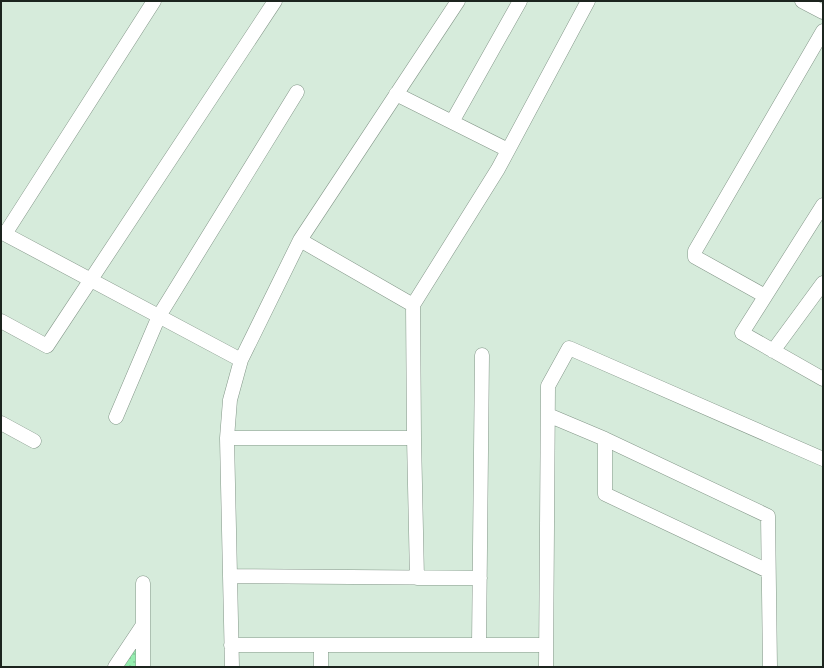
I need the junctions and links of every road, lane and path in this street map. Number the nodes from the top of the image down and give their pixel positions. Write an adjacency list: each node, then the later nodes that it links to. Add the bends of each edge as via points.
1 (154, 1): 14 (street)
2 (275, 1): 16 (street)
3 (458, 1): 10 (street)
4 (520, 1): 11 (street)
5 (588, 1): 12 (street)
6 (802, 1): 7 (street)
7 (823, 12)
8 (823, 31): 18 (street, via 695,251 694,257)
9 (297, 92): 20 (street)
10 (396, 94): 11 (street); 15 (street)
11 (452, 122): 12 (street)
12 (508, 150): 19 (street)
13 (823, 205): 18 (street)
14 (3, 233): 16 (street)
15 (300, 240): 19 (street); 24 (street)
16 (90, 279): 20 (street); 21 (street, via 47,346)
17 (823, 283): 22 (street)
18 (765, 296): 22 (street, via 742,333)
19 (413, 305): 30 (street)
20 (159, 316): 24 (street); 27 (street)
21 (1, 322)
22 (773, 351): 25 (street)
23 (482, 356): 37 (street)
24 (241, 360): 29 (street, via 230,400)
25 (823, 379)
26 (548, 415): 31 (street); 33 (street, via 548,386 569,348); 43 (street)
27 (116, 417)
28 (1, 423): 32 (street)
29 (227, 438): 30 (street); 35 (street)
30 (414, 438): 36 (street)
31 (605, 439): 34 (street, via 606,494); 34 (street, via 768,516)
32 (34, 441)
33 (823, 459)
34 (768, 571): 49 (street)
35 (230, 576): 36 (street); 40 (street)
36 (417, 578): 37 (street)
37 (480, 578): 42 (street)
38 (143, 583): 39 (street)
39 (143, 625): 44 (street); 45 (street)
40 (231, 645): 41 (street); 46 (street)
41 (321, 645): 42 (street); 47 (street)
42 (479, 645): 43 (street)
43 (546, 645): 48 (street)
44 (115, 667)
45 (143, 667)
46 (232, 667)
47 (321, 667)
48 (546, 667)
49 (770, 667)

